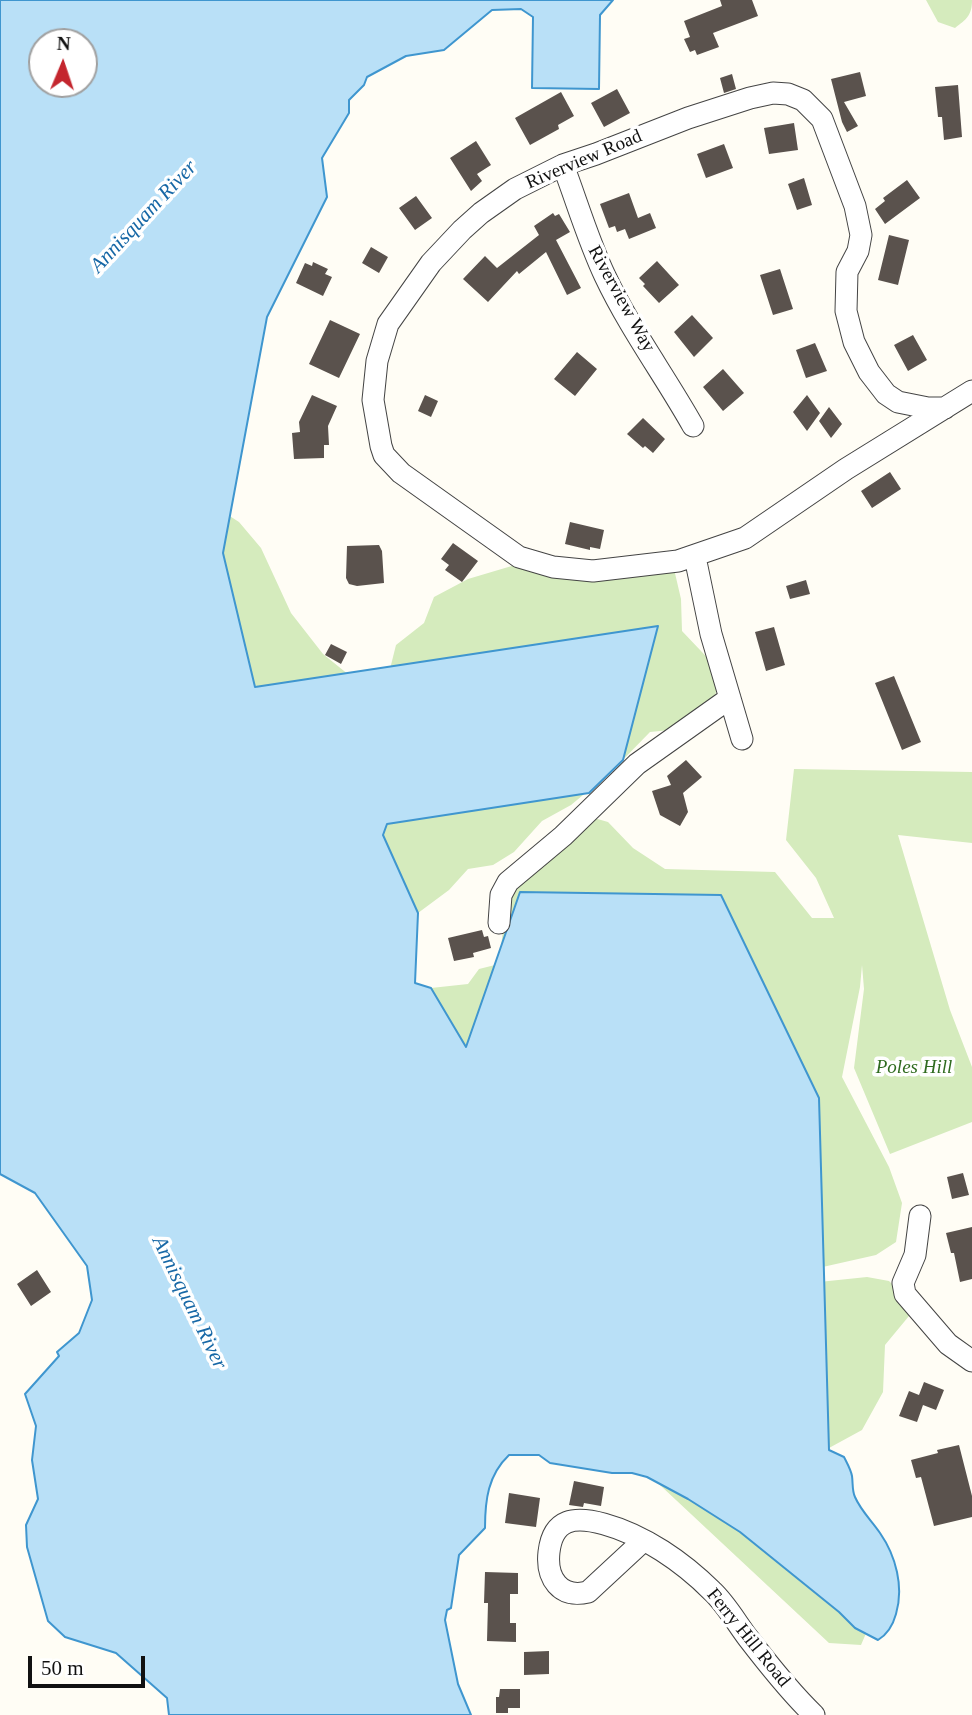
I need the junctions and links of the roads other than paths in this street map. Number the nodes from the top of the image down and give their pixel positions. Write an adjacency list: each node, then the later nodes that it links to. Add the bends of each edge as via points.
1 (563, 165): 3 (street, Riverview Road, via 750,98 773,93 803,100 827,129 859,221 860,243 845,285 846,311 859,351 878,385 898,402); 4 (street, Riverview Way, via 606,278); 5 (street, Riverview Road, via 515,189 481,213 431,263 401,303 382,339 375,378 373,400 380,446 401,473 519,556 553,567 593,571)
2 (972, 391): 3 (street, Riverview Road)
3 (945, 408): 5 (street, Riverview Road, via 758,530)
4 (693, 426)
5 (695, 557): 6 (street)
6 (730, 698): 7 (street); 8 (street, via 637,764 508,881 501,895)
7 (742, 738)
8 (499, 923)
9 (920, 1216): 10 (street, via 915,1255 903,1283 905,1294 948,1344)
10 (972, 1362)
11 (643, 1541): 12 (street, Ferry Hill Road, via 673,1558 714,1592)
12 (814, 1715)

